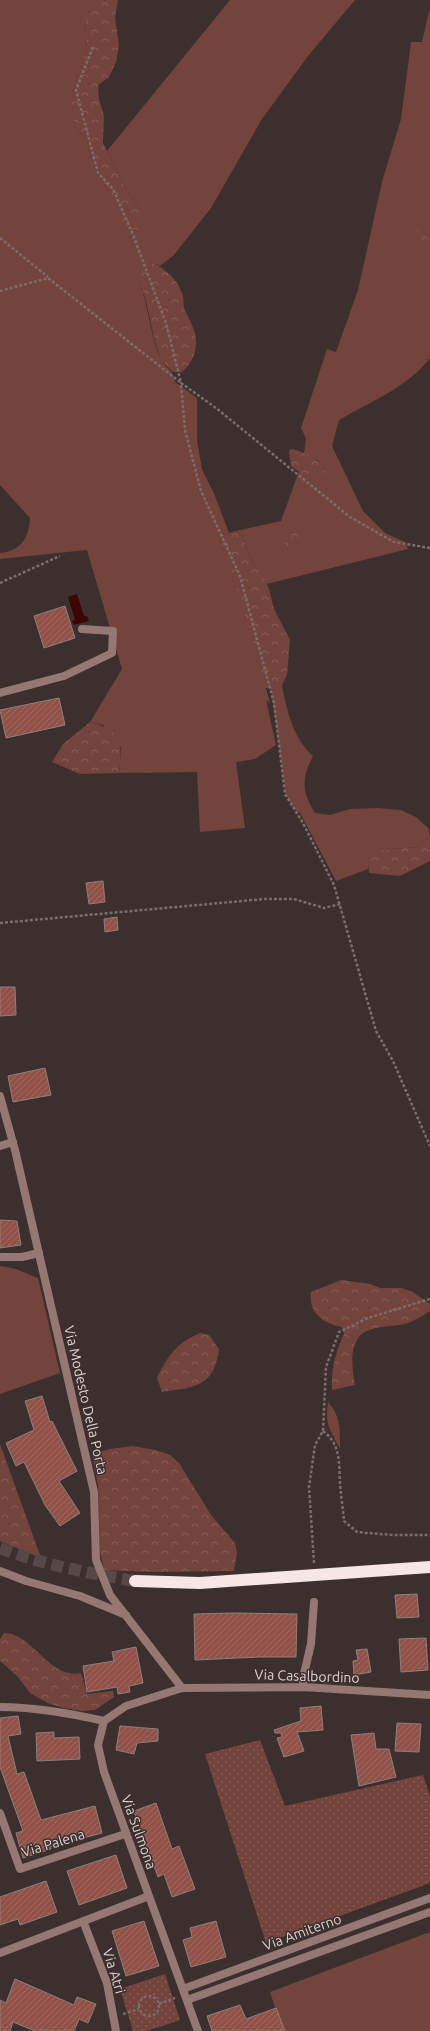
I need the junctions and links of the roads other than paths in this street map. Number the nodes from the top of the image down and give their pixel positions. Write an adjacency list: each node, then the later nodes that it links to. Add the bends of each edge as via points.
1 (82, 629): 2 (street, via 113,631 112,653 64,676)
2 (0, 693)
3 (0, 1096): 4 (street, Via Modesto Della Porta)
4 (13, 1142): 5 (street); 6 (street, Via Modesto Della Porta)
5 (0, 1146)
6 (39, 1253): 7 (street, via 22,1257); 12 (street, Via Modesto Della Porta, via 94,1492 96,1560 110,1595)
7 (0, 1257)
8 (430, 1567): 10 (highway, via 200,1583)
9 (0, 1571): 12 (street, via 80,1596)
10 (135, 1581)
11 (314, 1602): 13 (street, via 311,1644 302,1678)
12 (127, 1615): 14 (street, Via Modesto Della Porta)
13 (303, 1687): 14 (street, Via Casalbordino); 15 (street, Via Casalbordino)
14 (182, 1688): 17 (street, via 126,1706)
15 (430, 1695)
16 (0, 1707): 17 (street, via 26,1707)
17 (104, 1721): 19 (street, Via Sulmona, via 98,1745 104,1772)
18 (0, 1814): 19 (street, Via Palena, via 20,1869)
19 (125, 1834): 20 (street, Via Sulmona)
20 (149, 1896): 23 (street); 25 (street, Via Sulmona)
21 (430, 1898): 25 (street, Via Amiterno)
22 (430, 1912): 25 (street, Via Amiterno)
23 (83, 1921): 24 (street); 26 (street, Via Atri, via 107,1983)
24 (0, 1953)
25 (185, 1995): 27 (street, Via Sulmona)
26 (116, 2031)
27 (198, 2031)

